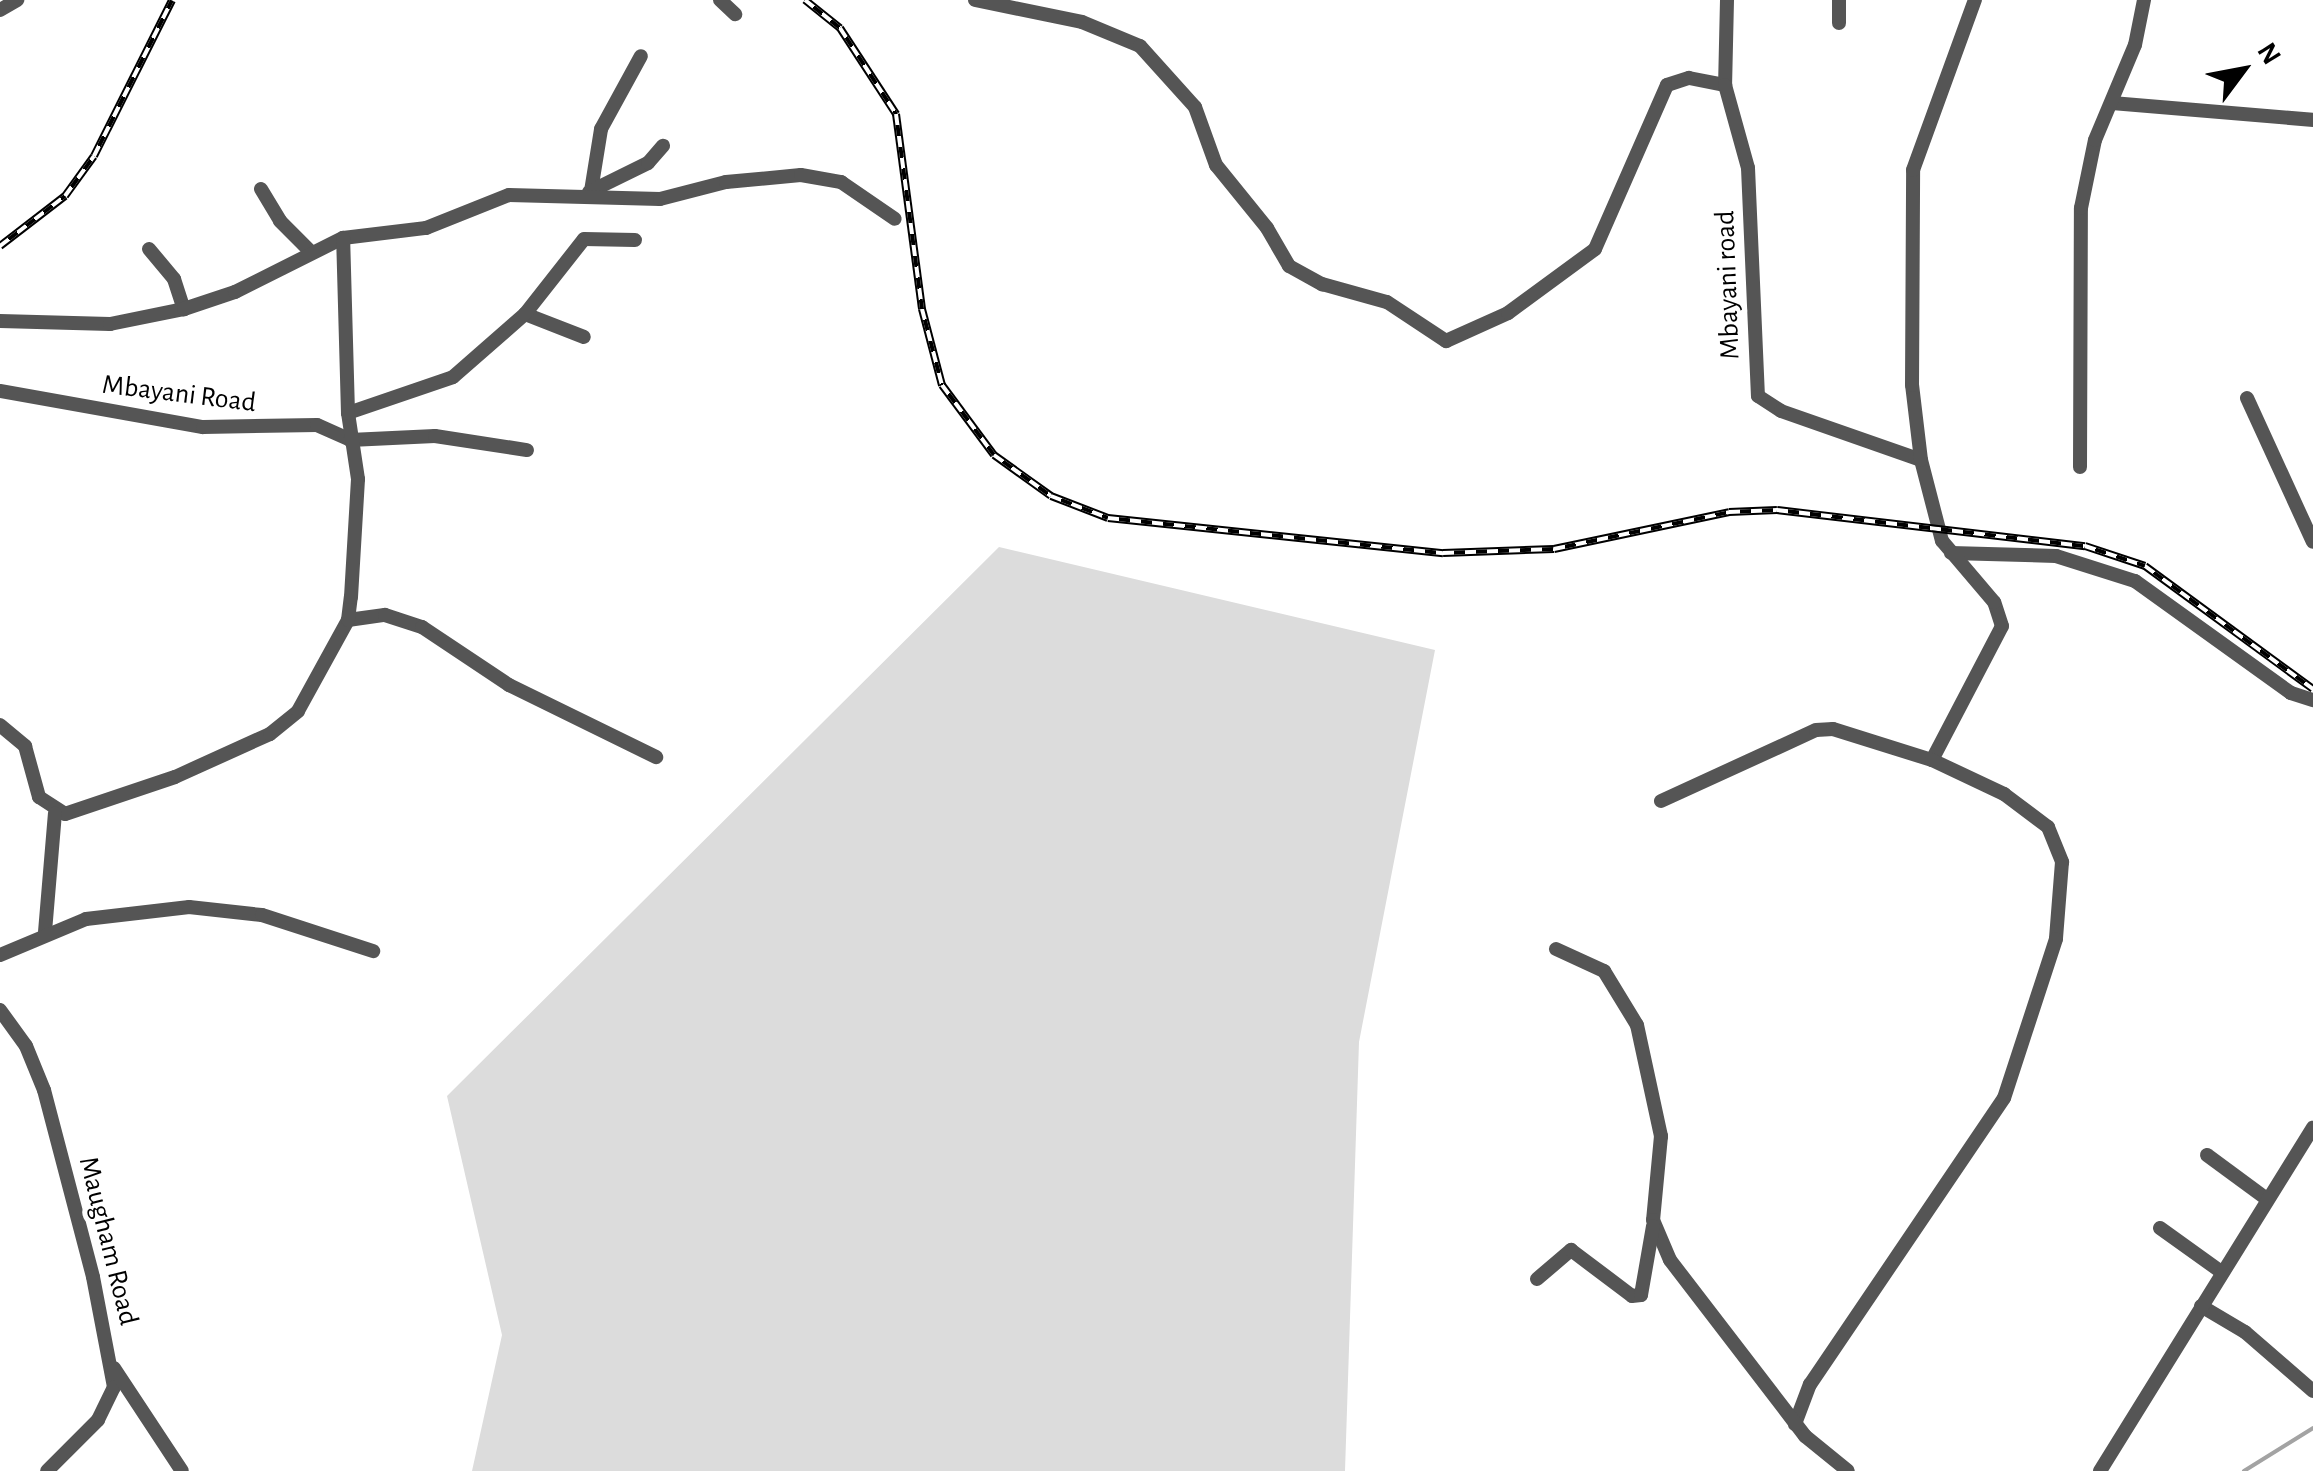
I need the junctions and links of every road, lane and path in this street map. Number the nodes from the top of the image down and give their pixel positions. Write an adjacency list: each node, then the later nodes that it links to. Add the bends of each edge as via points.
1 (17, 0): 8 (street)
2 (720, 0): 9 (street)
3 (975, 0): 12 (street, via 1082,22 1140,46 1195,107 1216,165 1268,228 1289,266 1322,284 1387,302 1446,342 1508,312 1595,249 1667,85 1690,78)
4 (1727, 0): 12 (street, Mbayani road)
5 (1839, 0): 10 (street)
6 (1975, 0): 32 (street, via 1913,170 1912,386)
7 (2144, 0): 13 (street)
8 (0, 10)
9 (734, 14)
10 (1839, 23)
11 (641, 56): 17 (street, via 601,129)
12 (1724, 85): 32 (street, Mbayani road, via 1748,168 1758,396)
13 (2112, 104): 14 (street); 33 (street, via 2095,140 2081,208)
14 (2313, 120)
15 (663, 146): 17 (street, via 648,163)
16 (262, 188): 22 (street, via 280,221)
17 (588, 193): 18 (street, via 660,199 726,182 801,175 841,182); 19 (street, via 508,195 426,228)
18 (895, 219)
19 (343, 238): 22 (street); 29 (street)
20 (635, 240): 24 (street, via 584,240)
21 (149, 249): 23 (street, via 174,279)
22 (310, 251): 23 (street, via 235,292)
23 (184, 309): 25 (street, via 110,324)
24 (524, 314): 26 (street); 29 (street, via 453,377)
25 (0, 322)
26 (584, 337)
27 (0, 391): 30 (street, Mbayani Road, via 203,427 317,426)
28 (2246, 398): 34 (street)
29 (348, 413): 30 (street)
30 (350, 440): 31 (street, Mbayani Road, via 435,436); 36 (street, via 358,510)
31 (527, 450)
32 (1921, 460): 35 (street)
33 (2080, 467)
34 (2313, 542)
35 (1951, 552): 37 (street, via 2056,556 2135,581 2291,693); 40 (street, via 1994,602 2002,626)
36 (348, 620): 39 (street, via 386,615 422,627 509,686); 42 (street, via 298,711 280,728 157,785)
37 (2313, 700)
38 (0, 725): 42 (street, via 25,746 32,787)
39 (656, 757)
40 (1932, 760): 41 (street, via 1822,728); 58 (street, via 2004,794 2048,827 2064,887 2056,936 2004,1098 1810,1384)
41 (1661, 801)
42 (55, 813): 43 (street)
43 (45, 932): 45 (street, via 86,919 217,908 280,920); 46 (street)
44 (1556, 949): 51 (street, via 1604,971 1637,1024 1661,1136)
45 (373, 951)
46 (0, 955)
47 (0, 1010): 56 (street, Maugham Road, via 26,1046 44,1090)
48 (2313, 1128): 50 (street)
49 (2206, 1156): 50 (street)
50 (2267, 1198): 53 (street)
51 (1653, 1220): 54 (street, via 1641,1295 1572,1250 1559,1254); 58 (street, via 1682,1277)
52 (2160, 1228): 53 (street)
53 (2220, 1270): 55 (street)
54 (1537, 1280)
55 (2201, 1306): 57 (street, via 2245,1332); 62 (street)
56 (111, 1363): 59 (street, Maugham Road, via 109,1404); 60 (street)
57 (2313, 1392)
58 (1794, 1424): 61 (street)
59 (46, 1471)
60 (182, 1471)
61 (1848, 1471)
62 (2100, 1471)

